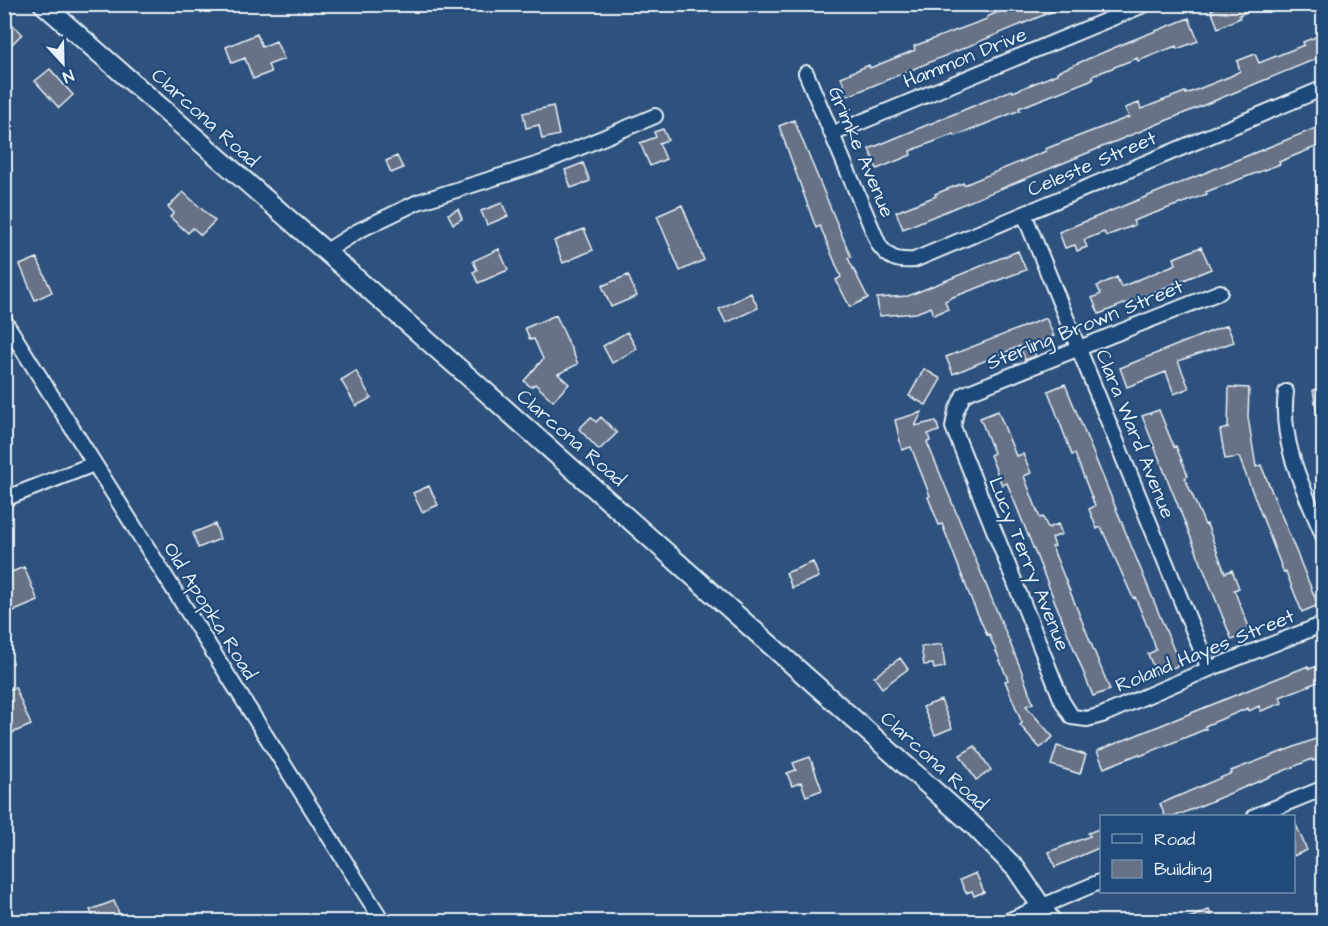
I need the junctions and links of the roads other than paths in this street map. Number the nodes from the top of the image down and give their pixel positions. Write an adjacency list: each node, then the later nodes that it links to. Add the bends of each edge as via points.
1 (43, 4): 9 (main road, Clarcona Road)
2 (1146, 4): 6 (street, Hammon Drive)
3 (806, 73): 6 (street, Grimke Avenue)
4 (1323, 88): 7 (street, Celeste Street)
5 (655, 116): 9 (street, via 545,162 418,202)
6 (832, 134): 8 (street, Grimke Avenue)
7 (1024, 214): 8 (street, Celeste Street, via 914,260 899,261 887,256); 12 (street, Clara Ward Avenue)
8 (879, 245)
9 (325, 252): 24 (main road, Clarcona Road, via 974,826 1016,869)
10 (1220, 292): 12 (street, Sterling Brown Street)
11 (4, 320): 15 (street, Old Apopka Road)
12 (1079, 348): 14 (street, Sterling Brown Street); 19 (street, Clara Ward Avenue)
13 (1286, 392): 17 (street, via 1289,449)
14 (964, 394): 20 (street, Lucy Terry Avenue, via 953,427 1062,700 1072,717)
15 (94, 464): 16 (street); 25 (street, Old Apopka Road)
16 (4, 500)
17 (1323, 538)
18 (1323, 624): 19 (street, Roland Hayes Street)
19 (1209, 669): 20 (street, Roland Hayes Street)
20 (1102, 715)
21 (1323, 788): 22 (street)
22 (1257, 815)
23 (1100, 882): 24 (street)
24 (1047, 914): 26 (street)
25 (383, 921)
26 (1005, 921)

